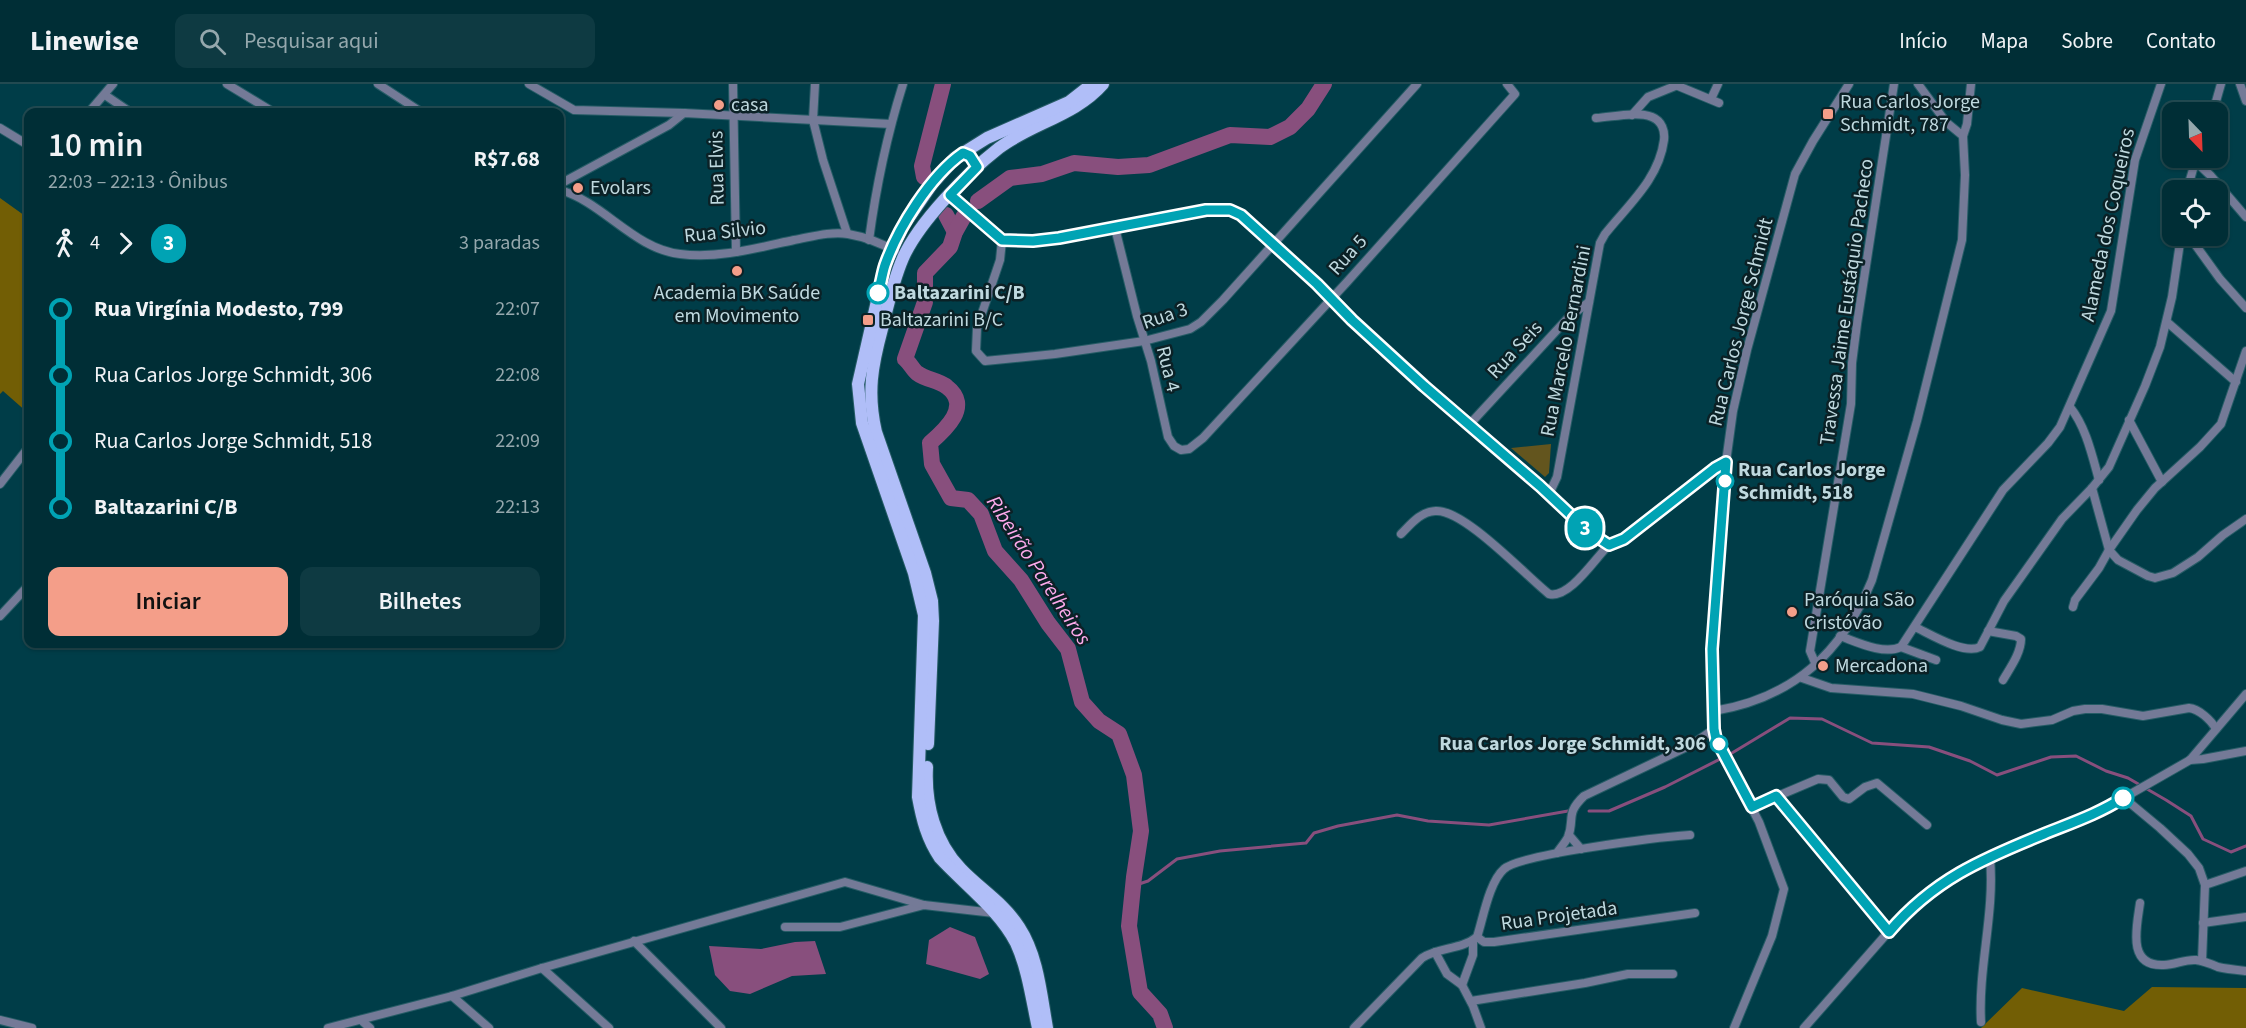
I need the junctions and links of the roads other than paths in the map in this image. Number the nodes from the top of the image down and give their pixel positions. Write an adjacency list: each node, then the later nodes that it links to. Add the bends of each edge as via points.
1 (113, 84): 21 (street)
2 (227, 84): 26 (street)
3 (378, 84): 27 (street)
4 (529, 84): 28 (street, via 574,110)
5 (734, 84): 30 (street, Rua Elvis)
6 (815, 84): 32 (street)
7 (903, 84): 33 (street)
8 (1092, 84): 37 (main road, via 1069,102 987,138)
9 (1103, 84): 38 (main road, via 1082,105 1000,147)
10 (1417, 84): 51 (street, Rua 3)
11 (1507, 84): 57 (street, Rua 5, via 1515,94)
12 (1718, 84): 20 (street, via 1715,101)
13 (1849, 84): 69 (street, Rua Carlos Jorge Schmidt, via 1795,174 1747,350)
14 (1894, 84): 87 (street, Travessa Jaime Eustáquio Pacheco, via 1857,324 1849,414 1810,651)
15 (1918, 84): 35 (street, via 1946,122)
16 (1971, 84): 35 (street)
17 (2161, 84): 64 (street, Alameda dos Coqueiros, via 2135,160 2111,311)
18 (2221, 84): 23 (street)
19 (2240, 84): 22 (street)
20 (1679, 85): 29 (street, via 1648,98)
21 (105, 95): 24 (street); 25 (street)
22 (2246, 101)
23 (2216, 102)
24 (93, 108)
25 (124, 108)
26 (266, 108)
27 (415, 108)
28 (684, 113): 30 (street); 40 (street)
29 (1632, 115): 31 (street); 58 (street, Rua Marcelo Bernardini, via 1660,122 1664,133 1662,151 1645,187 1600,243)
30 (733, 116): 32 (street); 55 (street, Rua Elvis)
31 (1596, 118)
32 (813, 120): 33 (street); 47 (street)
33 (891, 124): 49 (street, via 876,189)
34 (0, 128): 36 (street)
35 (1963, 136): 84 (street, via 1962,240 1957,264 1872,580)
36 (24, 143)
37 (963, 153): 38 (main road); 43 (main road)
38 (977, 167): 42 (main road)
39 (2204, 168): 45 (street)
40 (564, 182)
41 (564, 192): 55 (street, Rua Silvio, via 662,251 701,255)
42 (950, 195): 44 (main road); 50 (street)
43 (922, 198): 44 (main road); 48 (main road)
44 (933, 213): 56 (main road)
45 (2246, 217)
46 (1115, 228): 50 (street, via 1033,241); 51 (street, via 1218,208 1241,215); 61 (street, Rua 4)
47 (847, 233): 49 (street, Rua Silvio); 55 (street, Rua Silvio)
48 (897, 237): 49 (street, Rua Silvio); 54 (main road)
49 (871, 240): 54 (street, Rua Silvio)
50 (1002, 240): 61 (street, Rua 3, via 1000,260 977,328 975,348 981,358 990,361)
51 (1273, 245): 57 (street); 61 (street, Rua 3, via 1201,321)
52 (2179, 246): 60 (street)
53 (2196, 246): 59 (street)
54 (892, 249): 56 (street, Rua Silvio); 109 (main road, via 858,384 862,423 914,573 924,615 918,797 932,847)
55 (736, 252)
56 (904, 255): 135 (main road, via 873,366 871,409 932,601 928,805 945,848 961,869 1011,914 1028,941)
57 (1332, 298): 66 (street); 67 (street, Rua 5, via 1198,444 1186,450)
58 (1589, 302): 66 (street, Rua Seis, via 1568,318); 74 (street, Rua Marcelo Bernardini, via 1557,477)
59 (2246, 308)
60 (2168, 322): 63 (street); 65 (street, via 2154,366)
61 (1144, 341): 67 (street, Rua 4, via 1166,430)
62 (2246, 351): 63 (street)
63 (2236, 382): 71 (street, via 2215,432)
64 (2070, 407): 70 (street, via 2085,432); 82 (street, Alameda dos Coqueiros, via 2055,435 2003,490)
65 (2129, 420): 70 (street, via 2109,467); 71 (street)
66 (1469, 425): 74 (street)
67 (1174, 446)
68 (24, 453): 72 (street)
69 (1726, 462): 77 (street, via 1624,539); 91 (street, Rua Carlos Jorge Schmidt, via 1712,649)
70 (2099, 480): 73 (street)
71 (2162, 482): 78 (street)
72 (0, 484)
73 (2092, 488): 78 (street); 83 (street, via 2062,519)
74 (1549, 494): 77 (street, via 1589,532)
75 (2246, 519): 78 (street, via 2198,557 2164,576 2148,576 2118,560)
76 (1401, 534): 77 (street, via 1424,514 1449,512 1553,595 1570,586)
77 (1609, 545)
78 (2109, 550): 80 (street)
79 (24, 590): 81 (street)
80 (2073, 607)
81 (0, 616)
82 (1915, 627): 83 (street, via 1972,650 1980,647); 85 (street, Alameda dos Coqueiros)
83 (1988, 631): 89 (street, via 2022,639)
84 (1840, 636): 85 (street, via 1882,649); 87 (street)
85 (1901, 647): 86 (street)
86 (1936, 660)
87 (1816, 665): 88 (street)
88 (1802, 678): 91 (street, via 1778,692); 93 (street, via 1831,688 1913,694 2012,723 2052,720 2085,709 2143,716 2189,708 2210,720)
89 (2003, 680)
90 (2246, 694): 93 (street)
91 (1714, 711): 92 (street, Rua Carlos Jorge Schmidt)
92 (1714, 729): 98 (street, Rua Carlos Jorge Schmidt); 100 (street, via 1691,745 1584,796 1572,813)
93 (2216, 729): 95 (street)
94 (2246, 751): 95 (street)
95 (2190, 760): 97 (street)
96 (1776, 796): 98 (street); 99 (street, via 1823,778 1849,799 1877,783); 114 (street)
97 (2124, 798): 104 (street); 106 (street, via 2195,861)
98 (1752, 807): 138 (street, Rua Carlos Jorge Schmidt, via 1784,889 1772,936)
99 (1927, 825)
100 (1569, 835): 102 (street); 103 (street)
101 (1690, 836): 102 (street)
102 (1581, 849): 103 (street)
103 (1557, 853): 115 (street, via 1511,864 1501,871)
104 (1990, 858): 114 (street, via 1933,888); 127 (street, via 1991,895)
105 (2246, 871): 106 (street)
106 (2205, 885): 112 (street)
107 (2140, 903): 118 (street, via 2136,941 2141,957 2160,965)
108 (924, 905): 109 (street); 113 (street, via 840,927); 116 (street, via 845,882)
109 (994, 913): 134 (main road, via 1017,946)
110 (1695, 913): 115 (street, Rua Projetada, via 1494,942)
111 (2246, 916): 112 (street)
112 (2203, 923): 118 (street)
113 (785, 927)
114 (1889, 932): 139 (street)
115 (1475, 939): 117 (street, Rua Projetada); 122 (street)
116 (634, 941): 119 (street); 133 (street)
117 (1435, 952): 122 (street, via 1447,974); 136 (street, Rua Projetada, via 1422,958)
118 (2202, 961): 120 (street)
119 (542, 968): 123 (street); 132 (street)
120 (2246, 971)
121 (1673, 974): 124 (street, via 1628,974)
122 (1462, 985): 124 (street)
123 (452, 996): 126 (street); 131 (street)
124 (1471, 1001): 137 (street)
125 (0, 1020): 128 (street)
126 (361, 1020): 129 (street); 130 (street)
127 (1981, 1022)
128 (32, 1028)
129 (328, 1028)
130 (370, 1028)
131 (489, 1028)
132 (609, 1028)
133 (721, 1028)
134 (1038, 1028)
135 (1047, 1028)
136 (1354, 1028)
137 (1481, 1028)
138 (1734, 1028)
139 (1804, 1028)

